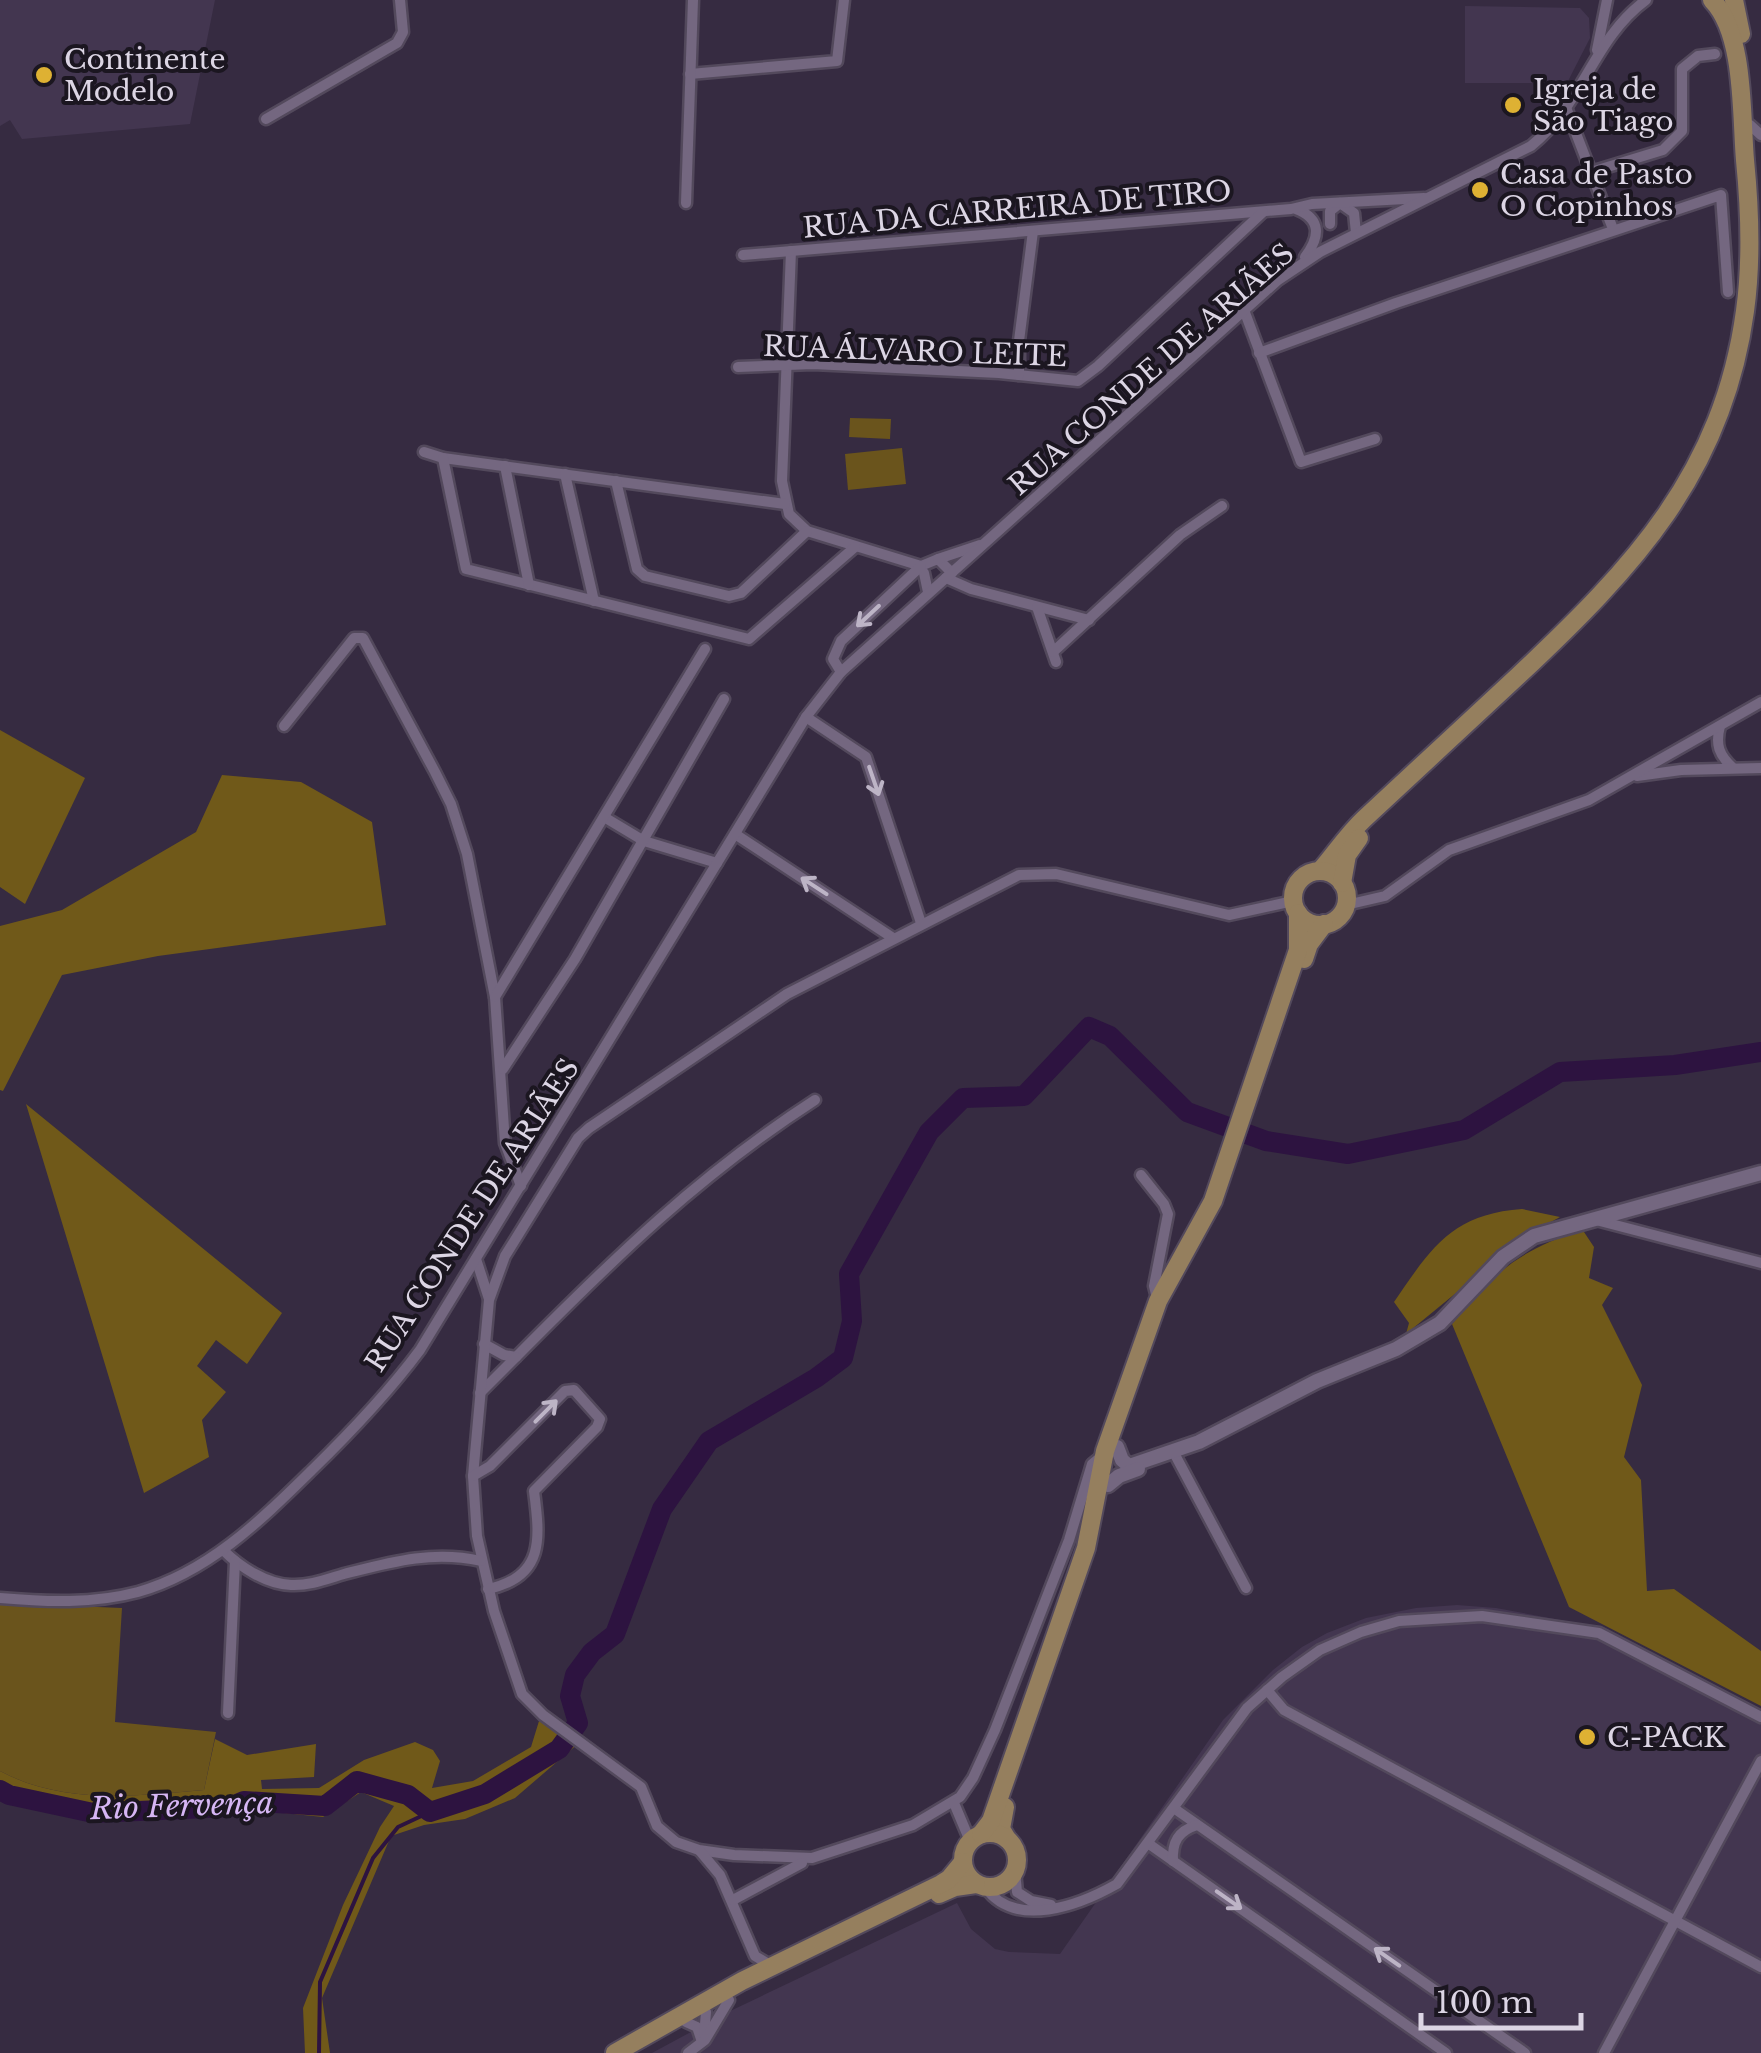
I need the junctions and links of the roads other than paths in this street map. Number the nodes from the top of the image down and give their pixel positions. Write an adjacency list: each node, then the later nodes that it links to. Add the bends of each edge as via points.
1 (400, 0): 12 (street, via 397,43)
2 (693, 0): 10 (street)
3 (844, 0): 10 (street, via 838,61)
4 (1606, 0): 9 (street, RUA CONDE DE ARIÃES)
5 (1646, 0): 9 (street, RUA CONDE DE ARIÃES)
6 (1713, 0): 7 (main road); 15 (main road, via 1733,40)
7 (1731, 0): 13 (main road)
8 (1714, 54): 14 (street, via 1682,69 1682,131 1662,150)
9 (1596, 56): 11 (street, RUA CONDE DE ARIÃES)
10 (690, 74): 19 (street)
11 (1568, 110): 14 (street); 17 (street, RUA CONDE DE ARIÃES, via 1531,146)
12 (266, 120)
13 (1756, 138): 71 (main road, via 1758,224 1748,338 1698,479 1612,594 1358,839)
14 (1592, 172): 25 (street)
15 (1747, 179): 16 (street); 20 (main road)
16 (1721, 195): 20 (street); 25 (street); 31 (street)
17 (1432, 197): 18 (street, RUA DA CARREIRA DE TIRO); 27 (street, RUA CONDE DE ARIÃES)
18 (1340, 202): 21 (street, RUA DA CARREIRA DE TIRO); 24 (street, via 1330,211); 27 (street, via 1354,213)
19 (686, 203)
20 (1749, 203): 70 (main road, via 1748,285 1732,377 1702,455 1671,509 1602,595 1364,819)
21 (1296, 208): 22 (street, RUA DA CARREIRA DE TIRO); 23 (street)
22 (1264, 212): 26 (street, RUA DA CARREIRA DE TIRO); 36 (street, RUA ÁLVARO LEITE, via 1084,378)
23 (1308, 214): 24 (street); 30 (street, via 1317,236)
24 (1330, 224): 27 (street)
25 (1613, 230): 33 (street)
26 (1034, 231): 28 (street, RUA DA CARREIRA DE TIRO); 36 (street)
27 (1351, 236): 30 (street, RUA CONDE DE ARIÃES)
28 (792, 251): 29 (street, RUA DA CARREIRA DE TIRO); 34 (street)
29 (743, 255)
30 (1300, 264): 32 (street, RUA CONDE DE ARIÃES)
31 (1728, 292)
32 (1244, 310): 33 (street); 46 (street, RUA CONDE DE ARIÃES)
33 (1260, 354): 37 (street, via 1301,462)
34 (787, 363): 35 (street, RUA ÁLVARO LEITE); 36 (street, RUA ÁLVARO LEITE); 43 (street)
35 (738, 367)
36 (1019, 375)
37 (1374, 439)
38 (424, 452): 39 (street)
39 (443, 458): 40 (street); 51 (street, via 466,569)
40 (505, 466): 41 (street); 51 (street)
41 (565, 474): 42 (street); 53 (street)
42 (616, 481): 43 (street); 45 (street, via 637,569 646,576 729,596 741,593)
43 (785, 504): 45 (street)
44 (1222, 506): 55 (street, via 1180,535)
45 (807, 531): 47 (street)
46 (990, 541): 48 (street); 50 (street, RUA CONDE DE ARIÃES)
47 (855, 548): 49 (street); 53 (street, via 749,639)
48 (938, 560): 49 (street); 50 (street)
49 (922, 570): 50 (street); 52 (street); 57 (street, RUA CONDE DE ARIÃES, one-way to 57, via 841,640 833,659)
50 (947, 577): 52 (street, RUA CONDE DE ARIÃES); 54 (street)
51 (528, 585): 53 (street)
52 (928, 592): 57 (street, RUA CONDE DE ARIÃES)
53 (594, 601)
54 (1037, 607): 55 (street); 55 (street, via 1055,657)
55 (1089, 620)
56 (705, 649): 66 (street)
57 (842, 672): 60 (street, RUA CONDE DE ARIÃES)
58 (724, 698): 68 (street)
59 (1761, 702): 62 (street)
60 (806, 717): 67 (street, RUA CONDE DE ARIÃES); 74 (street, one-way to 74, via 866,757)
61 (284, 726): 77 (street, via 354,638 363,638 450,804 468,854)
62 (1720, 726): 63 (street, via 1718,748); 65 (street)
63 (1734, 768): 64 (street); 65 (street)
64 (1761, 768)
65 (1631, 777): 72 (street, via 1588,800 1449,850 1385,896)
66 (604, 817): 68 (street); 77 (street)
67 (734, 834): 69 (street, RUA CONDE DE ARIÃES); 76 (street, one-way to 67)
68 (644, 841): 69 (street); 78 (street)
69 (717, 863): 81 (street, RUA CONDE DE ARIÃES)
70 (1320, 872): 71 (main road); 73 (main road, via 1298,884)
71 (1342, 883): 72 (main road)
72 (1346, 905): 75 (main road)
73 (1296, 907): 74 (street, via 1229,915 1030,872); 75 (main road, via 1309,923); 79 (main road, via 1298,950)
74 (921, 923): 76 (street)
75 (1324, 924): 79 (main road)
76 (893, 938): 82 (street, via 787,994)
77 (495, 997): 78 (street)
78 (502, 1070): 88 (street, via 506,1143)
79 (1261, 1070): 87 (main road)
80 (815, 1100): 97 (street, via 665,1211)
81 (557, 1128): 82 (street); 83 (street, RUA CONDE DE ARIÃES)
82 (578, 1138): 84 (street)
83 (544, 1149): 84 (street); 88 (street, RUA CONDE DE ARIÃES)
84 (562, 1162): 91 (street)
85 (1761, 1174): 89 (street)
86 (1140, 1175): 95 (street, via 1168,1214 1154,1286)
87 (1223, 1182): 95 (main road); 99 (main road, via 1211,1224 1164,1309)
88 (521, 1186): 90 (street, RUA CONDE DE ARIÃES)
89 (1590, 1218): 93 (street); 100 (street, via 1518,1245 1440,1323 1396,1350)
90 (487, 1242): 91 (street); 92 (street, RUA CONDE DE ARIÃES)
91 (505, 1256): 94 (street)
92 (476, 1259): 94 (street); 104 (street, RUA CONDE DE ARIÃES, via 400,1377)
93 (1761, 1263)
94 (489, 1300): 96 (street)
95 (1158, 1302): 99 (main road)
96 (484, 1344): 97 (street); 98 (street)
97 (516, 1357): 98 (street)
98 (479, 1394): 102 (street)
99 (1110, 1451): 101 (street, via 1129,1466); 103 (main road); 114 (street, via 1092,1464 995,1730); 117 (main road, via 1086,1548 991,1821)
100 (1173, 1451): 101 (street); 107 (street)
101 (1151, 1460): 103 (street)
102 (474, 1476): 106 (street); 108 (street, one-way to 108, via 565,1391 574,1390 600,1419 534,1490 540,1536 524,1572)
103 (1108, 1485): 118 (main road, via 1096,1550 1003,1813)
104 (223, 1550): 105 (street); 109 (street, RUA CONDE DE ARIÃES, via 168,1581 110,1598)
105 (235, 1561): 106 (street, via 293,1586 408,1558); 111 (street)
106 (481, 1561): 108 (street)
107 (1246, 1588)
108 (488, 1589): 120 (street, via 522,1694 640,1787 666,1836)
109 (0, 1598)
110 (1266, 1690): 112 (street, via 1320,1650 1361,1632 1482,1616 1599,1634); 115 (street); 128 (street, via 1284,1710)
111 (228, 1713)
112 (1761, 1717)
113 (1761, 1761): 128 (street)
114 (954, 1803): 117 (street); 121 (street, via 913,1825)
115 (1174, 1809): 116 (street); 119 (street)
116 (1197, 1825): 122 (street, via 1174,1841); 142 (street, one-way to 116)
117 (976, 1838): 118 (main road); 123 (main road)
118 (1007, 1839): 124 (main road, via 1016,1854)
119 (1149, 1844): 122 (street); 127 (street, via 1117,1884)
120 (699, 1850): 121 (street); 126 (street, via 715,1865)
121 (812, 1858): 126 (street)
122 (1173, 1861): 141 (street, one-way to 141)
123 (963, 1862): 125 (main road); 130 (main road, via 940,1884)
124 (1015, 1871): 125 (main road, via 1003,1884); 127 (street, via 1021,1894)
125 (981, 1885): 127 (street, via 1015,1910); 134 (main road, via 933,1896)
126 (732, 1900): 129 (street)
127 (1057, 1906)
128 (1675, 1920): 132 (street); 143 (street)
129 (751, 1948): 131 (street, via 758,1960); 133 (street)
130 (799, 1952): 131 (main road); 135 (main road, via 718,1998)
131 (774, 1965): 133 (main road)
132 (1761, 1967)
133 (742, 1981): 138 (main road)
134 (729, 2000): 135 (main road); 137 (street)
135 (706, 2012): 136 (main road); 137 (street)
136 (686, 2022): 137 (street, via 700,2031); 139 (main road)
137 (698, 2045): 140 (street)
138 (615, 2053)
139 (627, 2053)
140 (688, 2053)
141 (1446, 2053)
142 (1525, 2053)
143 (1604, 2053)

